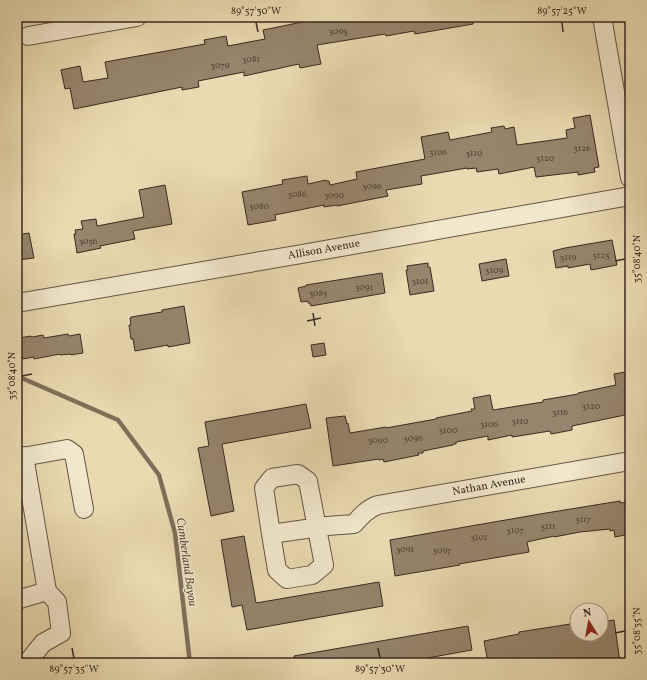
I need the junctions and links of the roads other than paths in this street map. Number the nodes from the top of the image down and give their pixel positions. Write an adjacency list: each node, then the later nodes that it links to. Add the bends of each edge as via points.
1 (137, 17): 3 (street)
2 (602, 17): 4 (street)
3 (28, 36)
4 (630, 178)
5 (630, 196): 6 (street, Allison Avenue)
6 (17, 303)
7 (20, 457): 9 (street, via 67,449 74,454); 12 (street)
8 (630, 461): 10 (street, Nathan Avenue, via 378,505 362,514 354,524)
9 (84, 509)
10 (317, 527): 11 (street); 11 (street, via 324,565 312,575 287,578 277,570); 11 (street, via 308,481 298,474 272,478 264,488)
11 (271, 534)
12 (47, 591): 13 (street); 14 (street, via 57,602 61,633 43,644)
13 (17, 600)
14 (26, 663)

